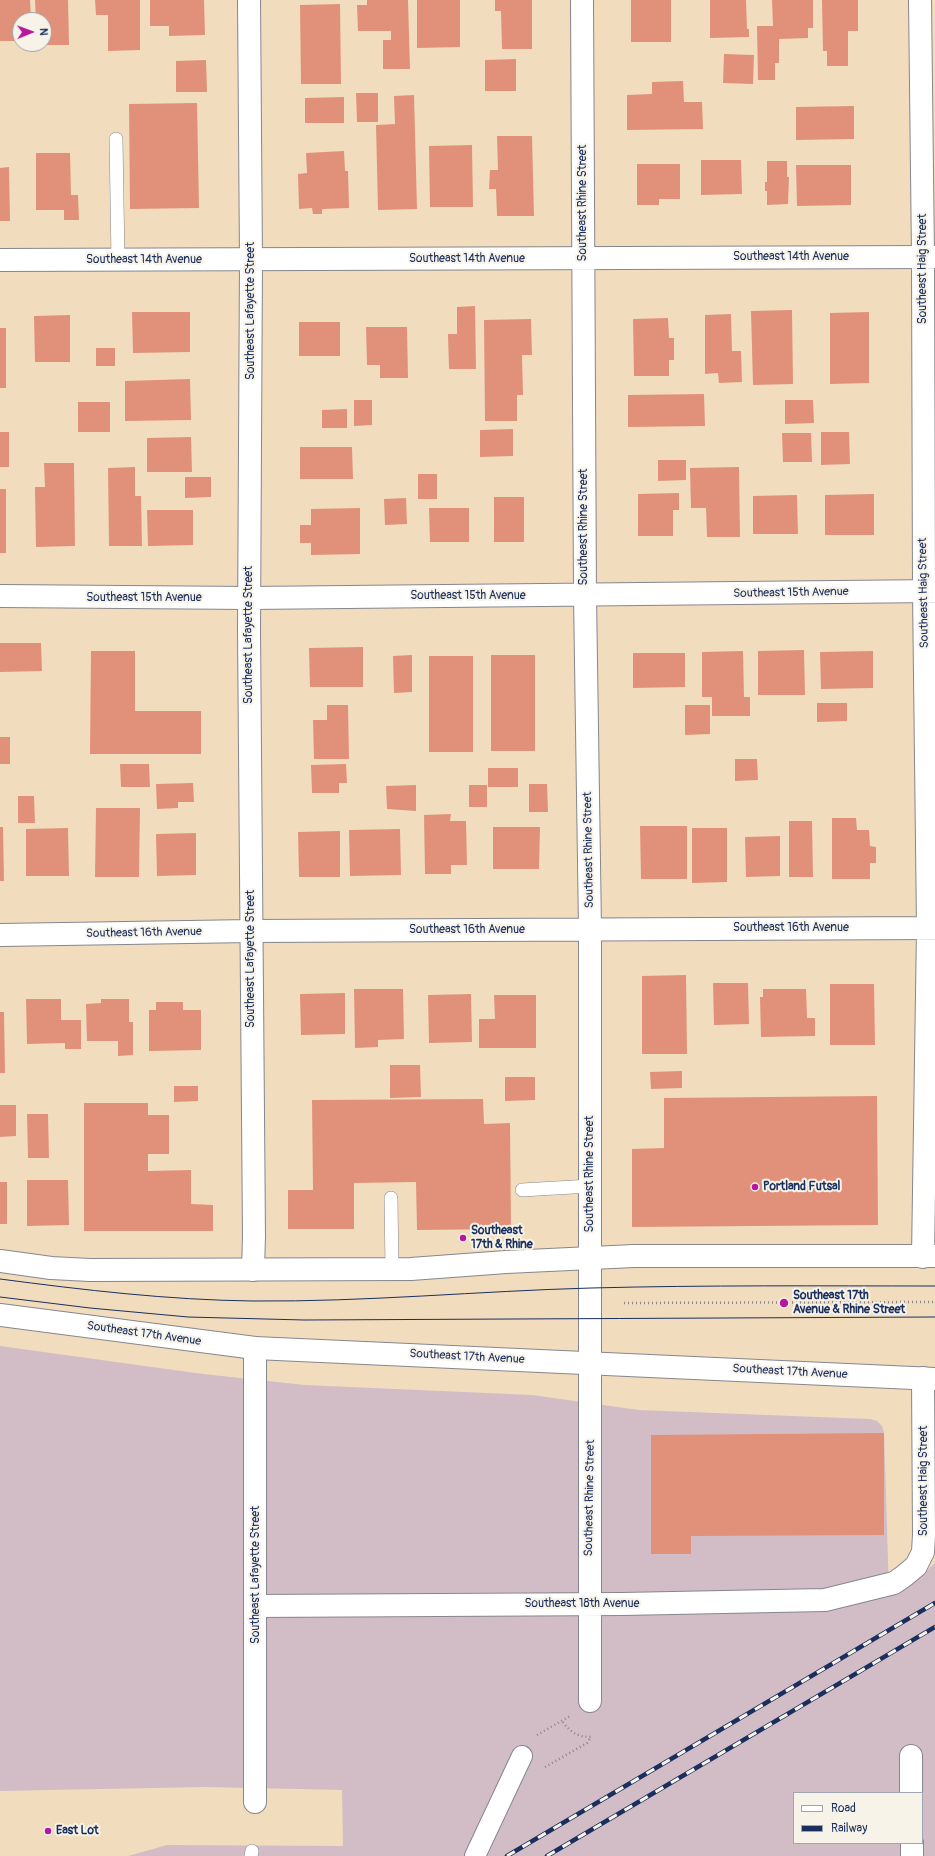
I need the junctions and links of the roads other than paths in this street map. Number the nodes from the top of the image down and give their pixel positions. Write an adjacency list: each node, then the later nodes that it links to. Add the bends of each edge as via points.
1 (250, 0): 9 (street, Southeast Lafayette Street)
2 (582, 0): 6 (street, Southeast Rhine Street)
3 (920, 0): 5 (street, Southeast Haig Street)
4 (116, 139): 8 (lane)
5 (929, 256): 6 (street, Southeast 14th Avenue); 10 (street, Southeast Haig Street)
6 (583, 258): 9 (street, Southeast 14th Avenue); 11 (street, Southeast Rhine Street)
7 (0, 260): 8 (street, Southeast 14th Avenue)
8 (118, 260): 9 (street, Southeast 14th Avenue)
9 (251, 260): 13 (street, Southeast Lafayette Street)
10 (929, 591): 11 (street, Southeast 15th Avenue); 14 (street, Southeast Haig Street)
11 (585, 595): 13 (street, Southeast 15th Avenue); 15 (street, Southeast Rhine Street)
12 (0, 596): 13 (street, Southeast 15th Avenue)
13 (248, 598): 16 (street, Southeast Lafayette Street)
14 (932, 928): 15 (street, Southeast 16th Avenue); 21 (street, Southeast Haig Street)
15 (590, 929): 16 (street, Southeast 16th Avenue); 18 (street, Southeast Rhine Street)
16 (251, 931): 17 (street, Southeast 16th Avenue); 25 (street, Southeast Lafayette Street)
17 (0, 935)
18 (590, 1186): 19 (lane); 22 (street, Southeast Rhine Street)
19 (522, 1190)
20 (392, 1198): 24 (lane)
21 (929, 1256): 22 (street)
22 (590, 1257): 24 (street); 28 (street, Southeast Rhine Street)
23 (0, 1261): 25 (street, via 90,1270)
24 (392, 1269): 25 (street)
25 (253, 1270)
26 (0, 1315): 27 (street, Southeast 17th Avenue)
27 (256, 1348): 28 (street, Southeast 17th Avenue); 32 (street, Southeast Lafayette Street)
28 (591, 1363): 29 (street, Southeast 17th Avenue); 31 (street, Southeast Rhine Street)
29 (929, 1378): 30 (street, Southeast Haig Street, via 924,1427 923,1552 916,1566)
30 (904, 1576): 31 (street, Southeast 18th Avenue, via 894,1583 825,1600)
31 (589, 1604): 32 (street, Southeast 18th Avenue); 33 (street, Southeast Rhine Street)
32 (256, 1606): 37 (street, Southeast Lafayette Street)
33 (590, 1701)
34 (522, 1756): 39 (street)
35 (911, 1756): 36 (street)
36 (912, 1792)
37 (255, 1802)
38 (912, 1844): 40 (street)
39 (475, 1856)
40 (912, 1856)

